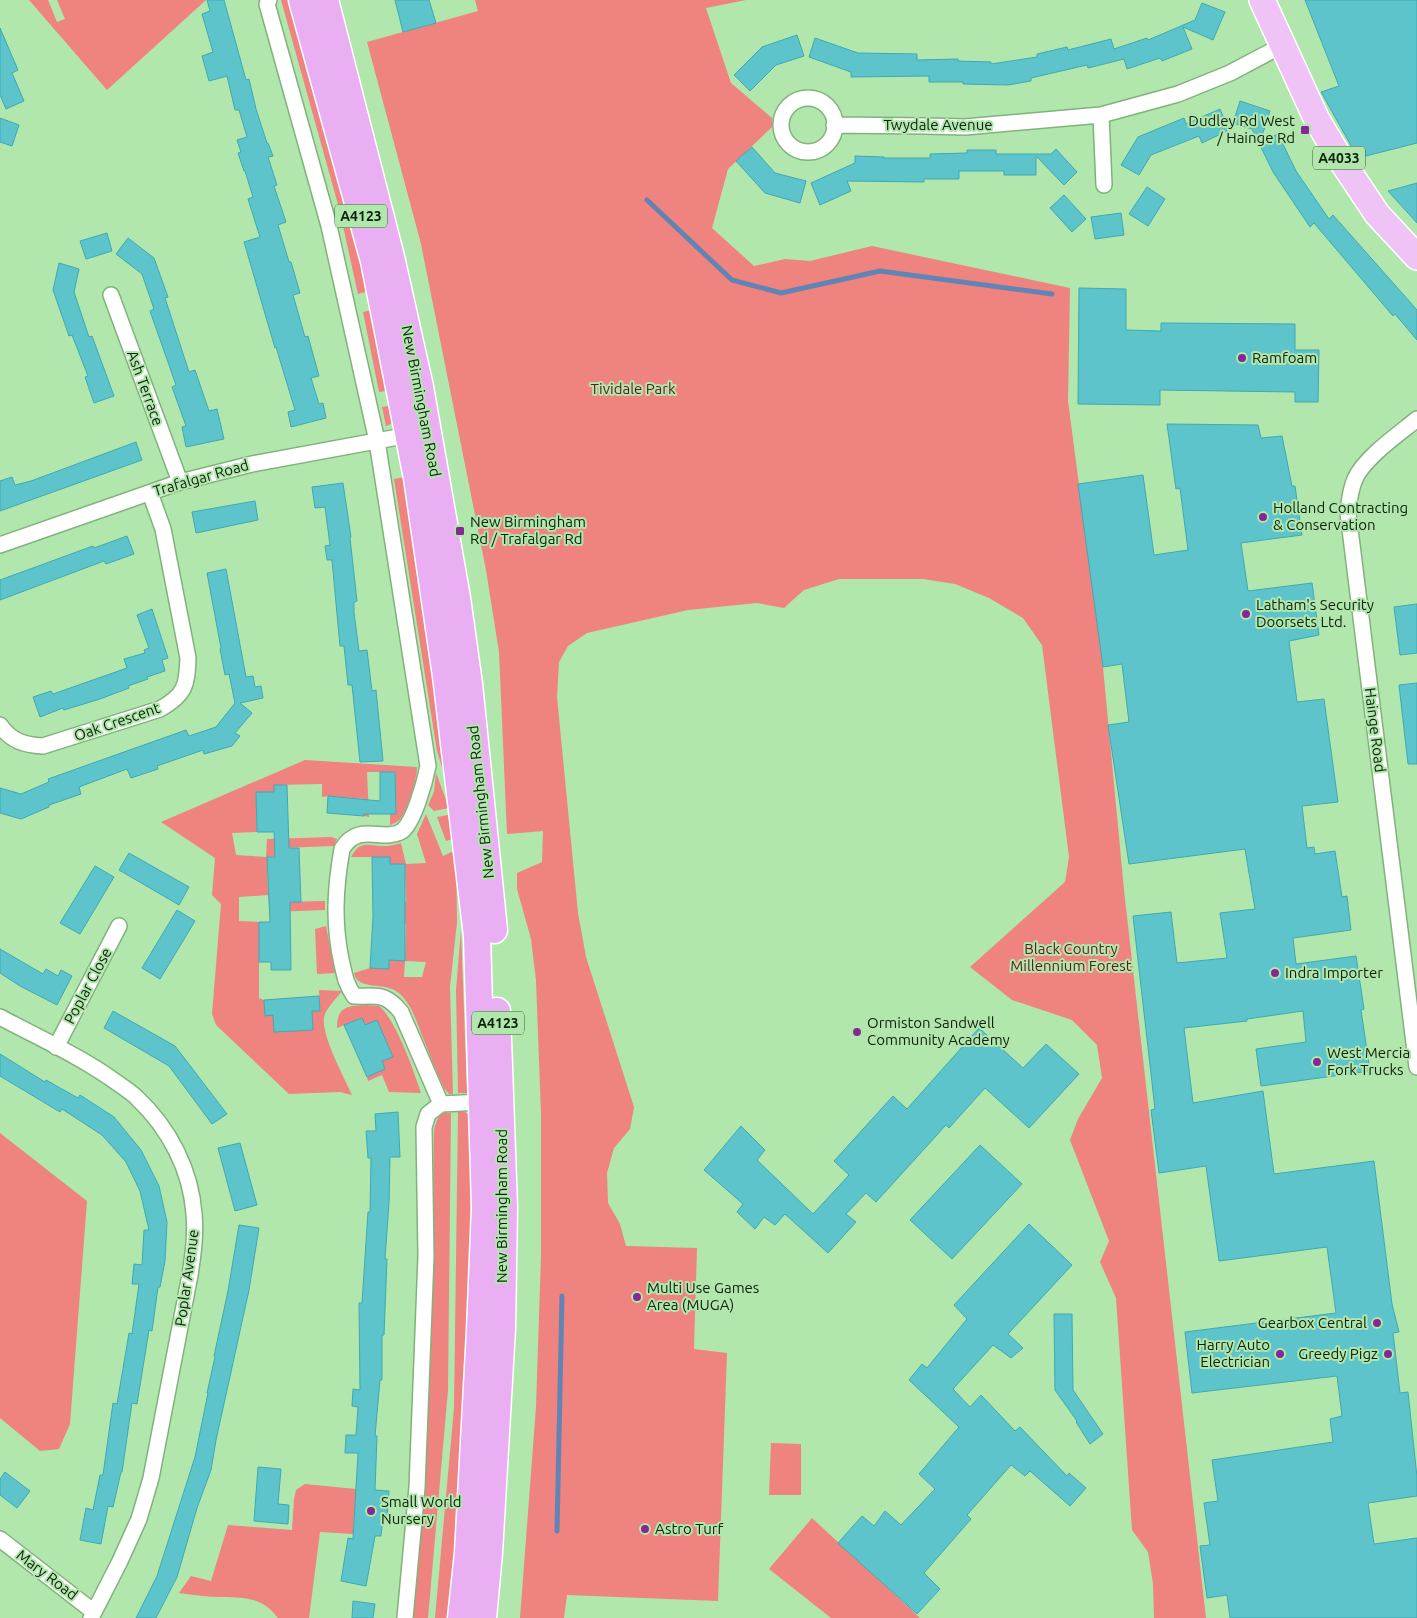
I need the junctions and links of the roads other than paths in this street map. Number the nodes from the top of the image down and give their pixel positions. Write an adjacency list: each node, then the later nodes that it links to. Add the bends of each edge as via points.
1 (269, 0): 13 (street, via 267,4 329,226)
2 (302, 0): 12 (highway, New Birmingham Road / A4123)
3 (325, 0): 12 (highway, New Birmingham Road / A4123, via 391,257 420,387)
4 (1262, 0): 5 (main road, A4033)
5 (1283, 45): 6 (street, Twydale Avenue, via 1230,73 1178,94); 9 (main road, A4033, via 1317,120 1339,157 1378,214)
6 (1101, 115): 7 (street, Twydale Avenue, via 965,127); 8 (street)
7 (834, 125)
8 (1104, 185)
9 (1417, 257)
10 (111, 295): 14 (street, Ash Terrace)
11 (1417, 419): 21 (street, Hainge Road, via 1366,462 1349,498 1348,514)
12 (418, 433): 13 (street, Trafalgar Road); 22 (highway, New Birmingham Road / A4123, via 417,478 446,676 476,927); 28 (highway, New Birmingham Road / A4123, via 457,598 469,684 494,934 503,1188 502,1328)
13 (377, 441): 14 (street, Trafalgar Road, via 252,464); 23 (street, via 428,766 409,824 403,830 396,834 361,834 346,842 340,861 335,917 348,988 354,996 386,998 401,1012)
14 (180, 482): 15 (street, Trafalgar Road)
15 (150, 493): 16 (street, Trafalgar Road); 17 (street, Oak Crescent, via 163,529 188,658 188,677 182,691 174,701 160,709 43,746 13,740)
16 (0, 545)
17 (0, 725)
18 (119, 926): 20 (street, Poplar Close)
19 (0, 1017): 20 (street, Poplar Avenue)
20 (56, 1046): 25 (street, Poplar Avenue, via 137,1098 161,1124 178,1152 189,1184 194,1214 190,1275 151,1478 139,1519)
21 (1417, 1067)
22 (482, 1102): 23 (street); 27 (highway, New Birmingham Road / A4123, via 485,1207 480,1330 468,1553)
23 (441, 1104): 26 (street, via 428,1114 424,1127 426,1256 423,1351 417,1487)
24 (0, 1540): 25 (street, Mary Road)
25 (92, 1615)
26 (406, 1618)
27 (461, 1618)
28 (483, 1618)

